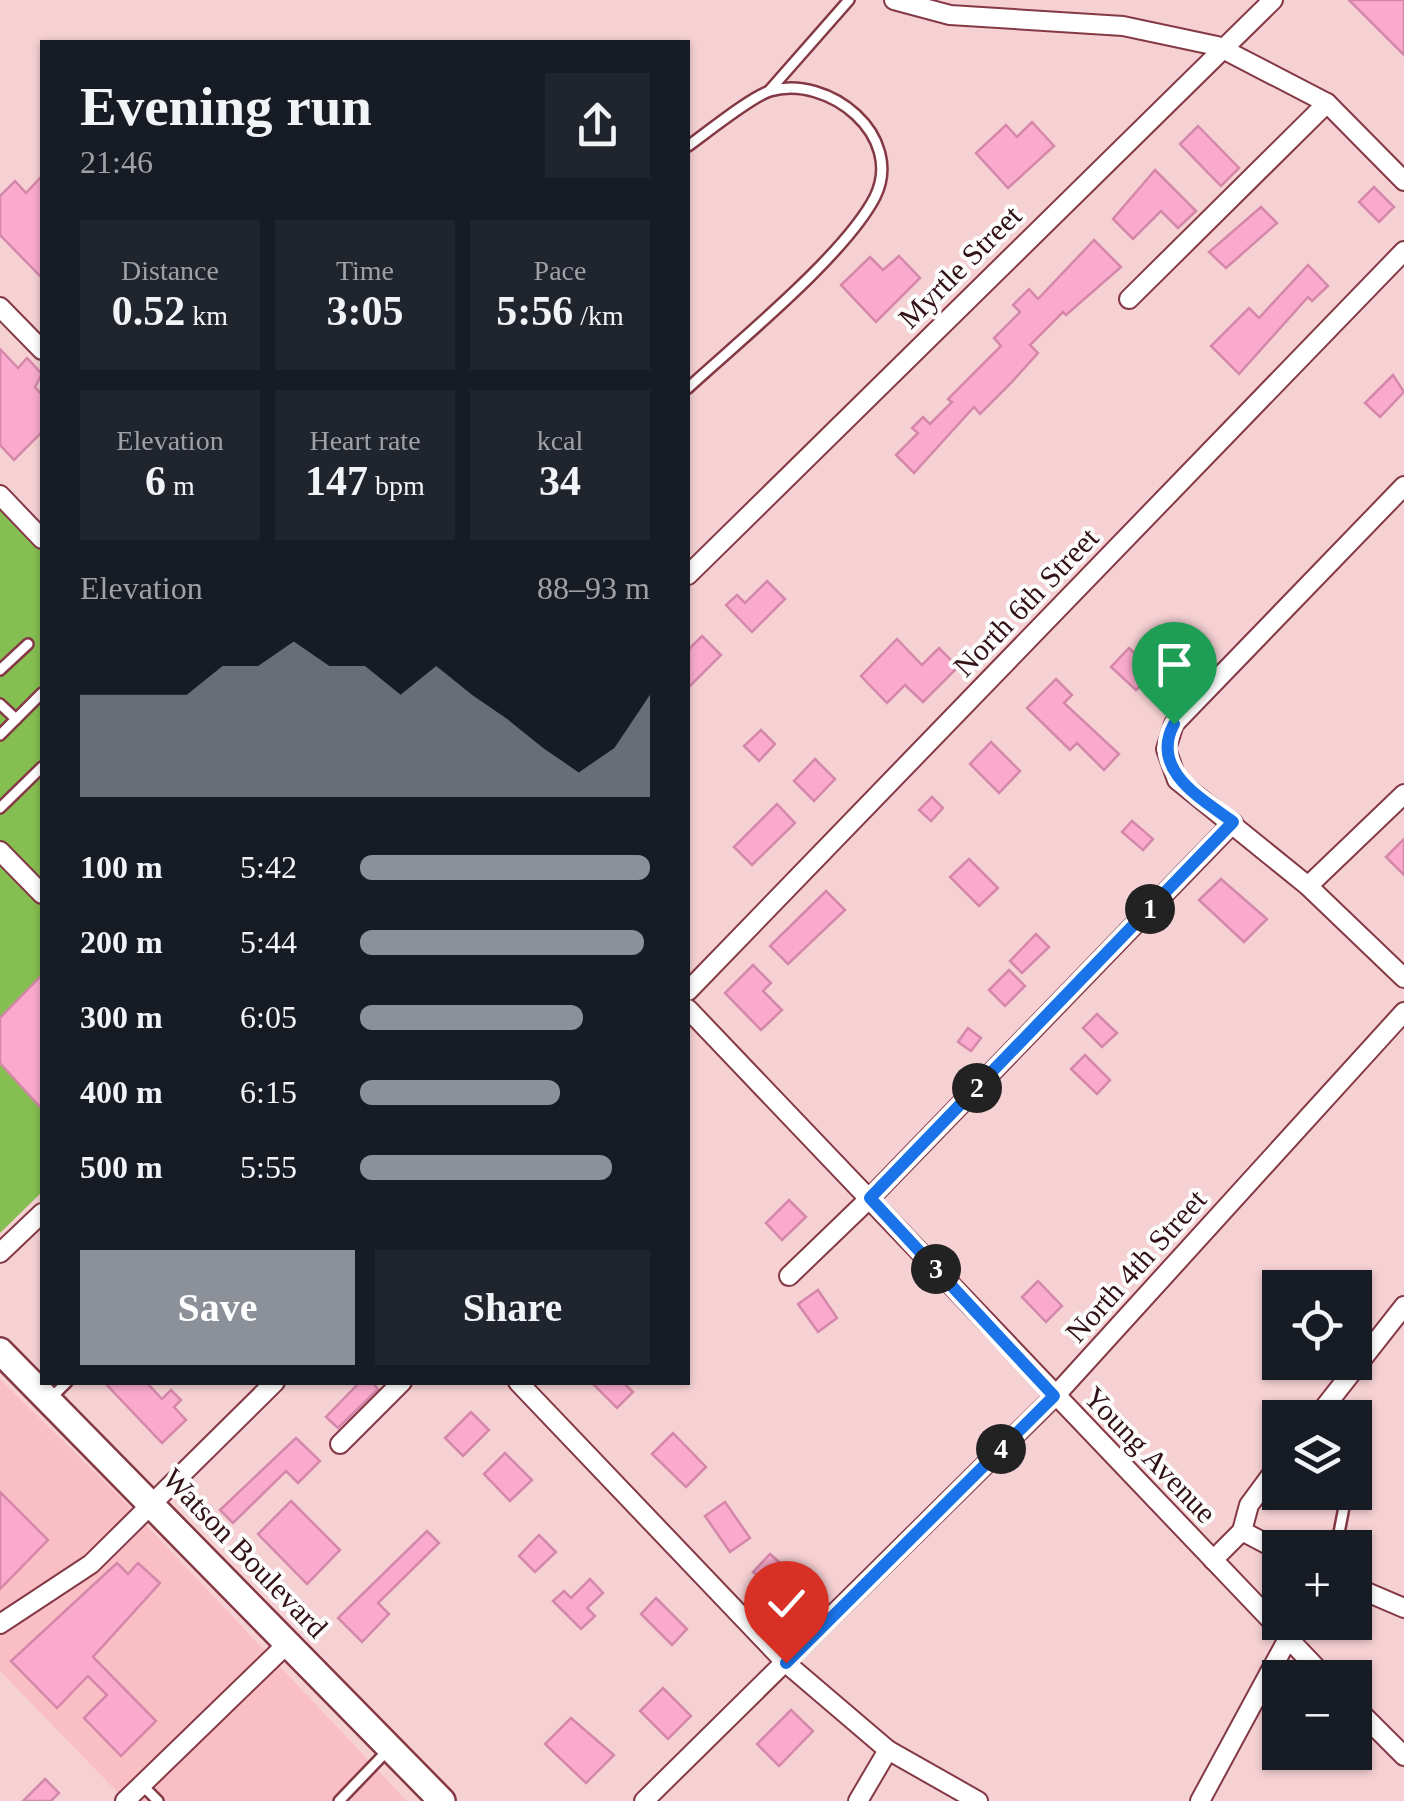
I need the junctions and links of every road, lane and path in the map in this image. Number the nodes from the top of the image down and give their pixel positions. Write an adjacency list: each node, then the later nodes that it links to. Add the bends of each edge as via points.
1 (848, 0): 5 (lane)
2 (894, 0): 4 (street, via 950,15 1123,26)
3 (1273, 0): 4 (street, Myrtle Street)
4 (1221, 48): 6 (street); 17 (street, Myrtle Street)
5 (769, 91): 7 (lane); 13 (lane, via 817,92 860,116 880,153 880,182 852,229)
6 (1326, 103): 8 (street); 10 (street)
7 (690, 145)
8 (1404, 181)
9 (1404, 251): 32 (street, North 6th Street)
10 (1129, 300)
11 (0, 307): 12 (street)
12 (40, 348)
13 (690, 386)
14 (1404, 486): 27 (street, via 1168,734 1177,780)
15 (0, 496): 16 (street)
16 (40, 537)
17 (690, 573)
18 (28, 644): 19 (lane)
19 (0, 670)
20 (40, 695): 22 (lane)
21 (0, 704): 22 (lane)
22 (16, 719): 23 (lane)
23 (0, 735)
24 (40, 768): 26 (lane)
25 (1404, 794): 29 (street)
26 (0, 808)
27 (1233, 822): 29 (street); 35 (street)
28 (0, 850): 30 (street)
29 (1308, 886): 31 (street)
30 (40, 892)
31 (1404, 978)
32 (690, 990)
33 (690, 1011): 35 (street, Young Avenue)
34 (1404, 1012): 46 (street, North 4th Street)
35 (870, 1198): 38 (street); 46 (street, Young Avenue)
36 (40, 1215): 37 (street)
37 (0, 1254)
38 (789, 1276)
39 (1404, 1306): 47 (street)
40 (0, 1351): 41 (main road, Watson Boulevard)
41 (40, 1379)
42 (272, 1385): 50 (street)
43 (399, 1385): 48 (street)
44 (521, 1385): 60 (street)
45 (58, 1391): 50 (main road, Watson Boulevard)
46 (1054, 1396): 53 (street, Young Avenue); 60 (street, North 4th Street)
47 (1330, 1400)
48 (340, 1444)
49 (1262, 1487): 51 (street)
50 (152, 1502): 57 (street, via 91,1564); 59 (main road, Watson Boulevard)
51 (1242, 1531): 52 (street); 53 (street)
52 (1262, 1541)
53 (1212, 1560): 55 (street, Young Avenue)
54 (1372, 1594): 56 (street)
55 (1262, 1604)
56 (1404, 1608)
57 (0, 1624)
58 (1287, 1640): 73 (street)
59 (286, 1644): 62 (main road, Watson Boulevard); 65 (street)
60 (786, 1663): 63 (street); 70 (street, North 4th Street)
61 (1372, 1724): 64 (street)
62 (390, 1748): 68 (lane); 69 (main road, Watson Boulevard)
63 (888, 1750): 71 (street); 72 (street)
64 (1404, 1756)
65 (142, 1785): 66 (street); 67 (lane)
66 (125, 1801)
67 (158, 1801)
68 (339, 1801)
69 (442, 1801)
70 (644, 1801)
71 (858, 1801)
72 (978, 1801)
73 (1200, 1801)

